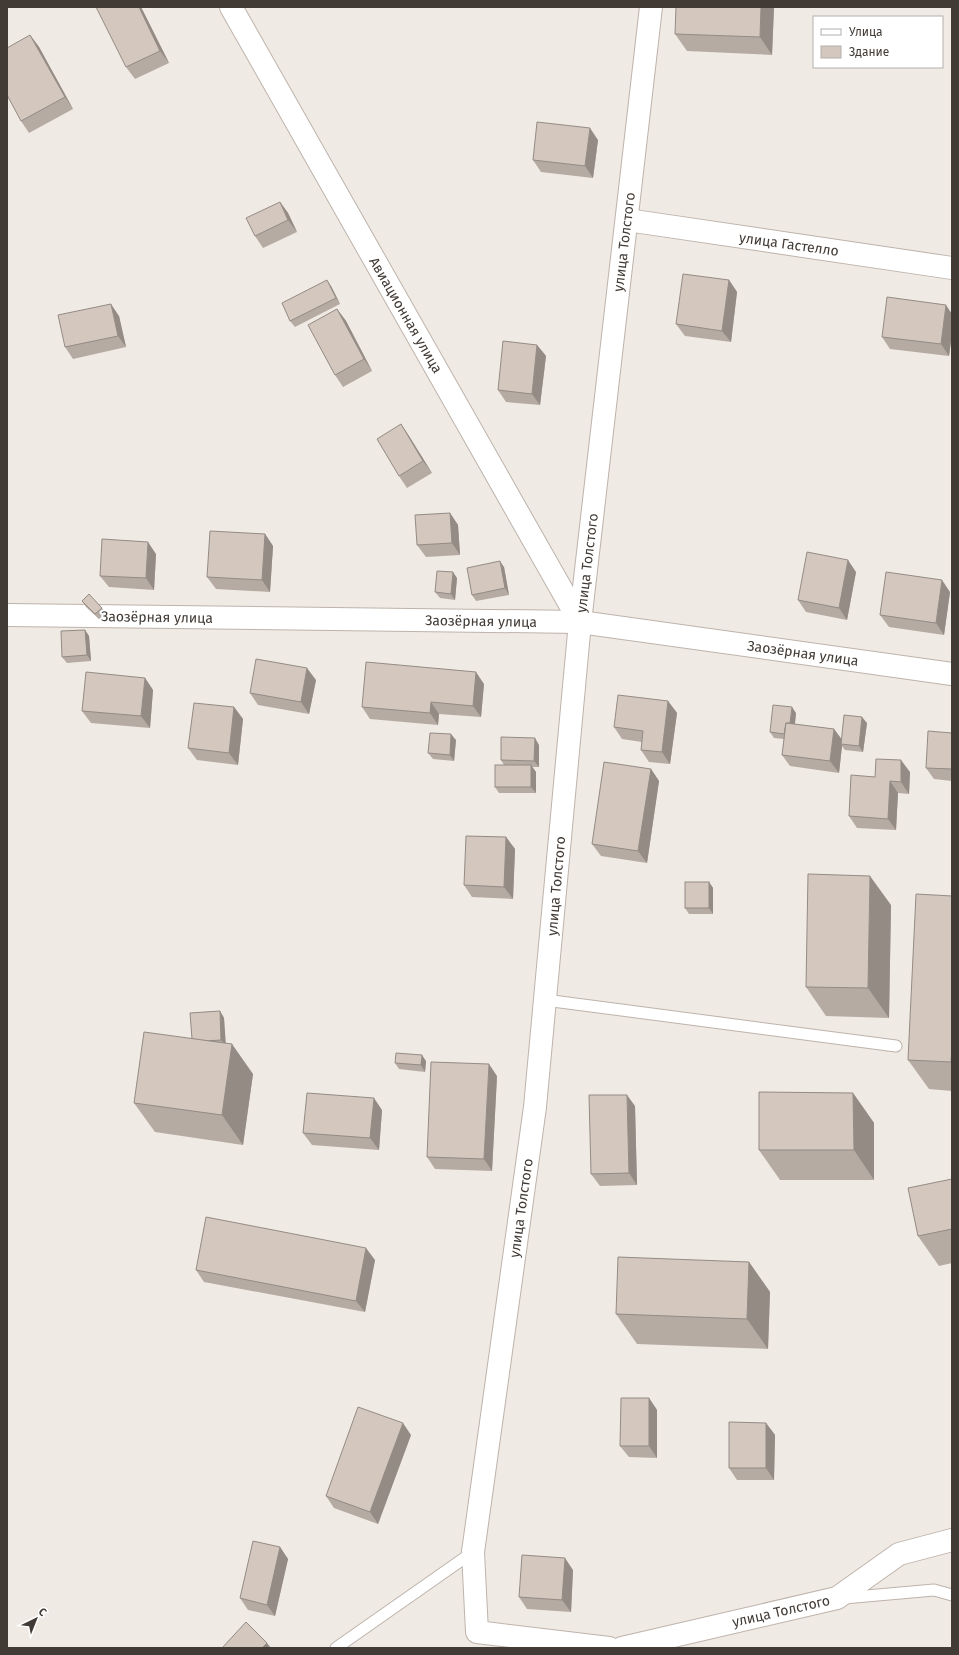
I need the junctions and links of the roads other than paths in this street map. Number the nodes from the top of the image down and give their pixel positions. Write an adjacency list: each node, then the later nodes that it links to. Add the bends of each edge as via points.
1 (232, 7): 6 (street, Авиационная улица)
2 (651, 7): 3 (street, улица Толстого)
3 (627, 220): 4 (street, улица Гастелло); 6 (street, улица Толстого)
4 (952, 268)
5 (7, 615): 6 (street, Заозёрная улица)
6 (580, 622): 7 (street, Заозёрная улица); 8 (street, улица Толстого)
7 (952, 674)
8 (545, 1000): 9 (lane); 11 (street, улица Толстого, via 535,1107)
9 (896, 1046)
10 (952, 1540): 13 (street, улица Толстого, via 899,1554)
11 (473, 1552): 14 (street, улица Толстого); 15 (lane)
12 (952, 1596): 13 (lane, via 934,1590)
13 (838, 1598): 17 (street, улица Толстого)
14 (476, 1640): 16 (street, улица Толстого)
15 (336, 1648)
16 (609, 1648)
17 (622, 1648)

